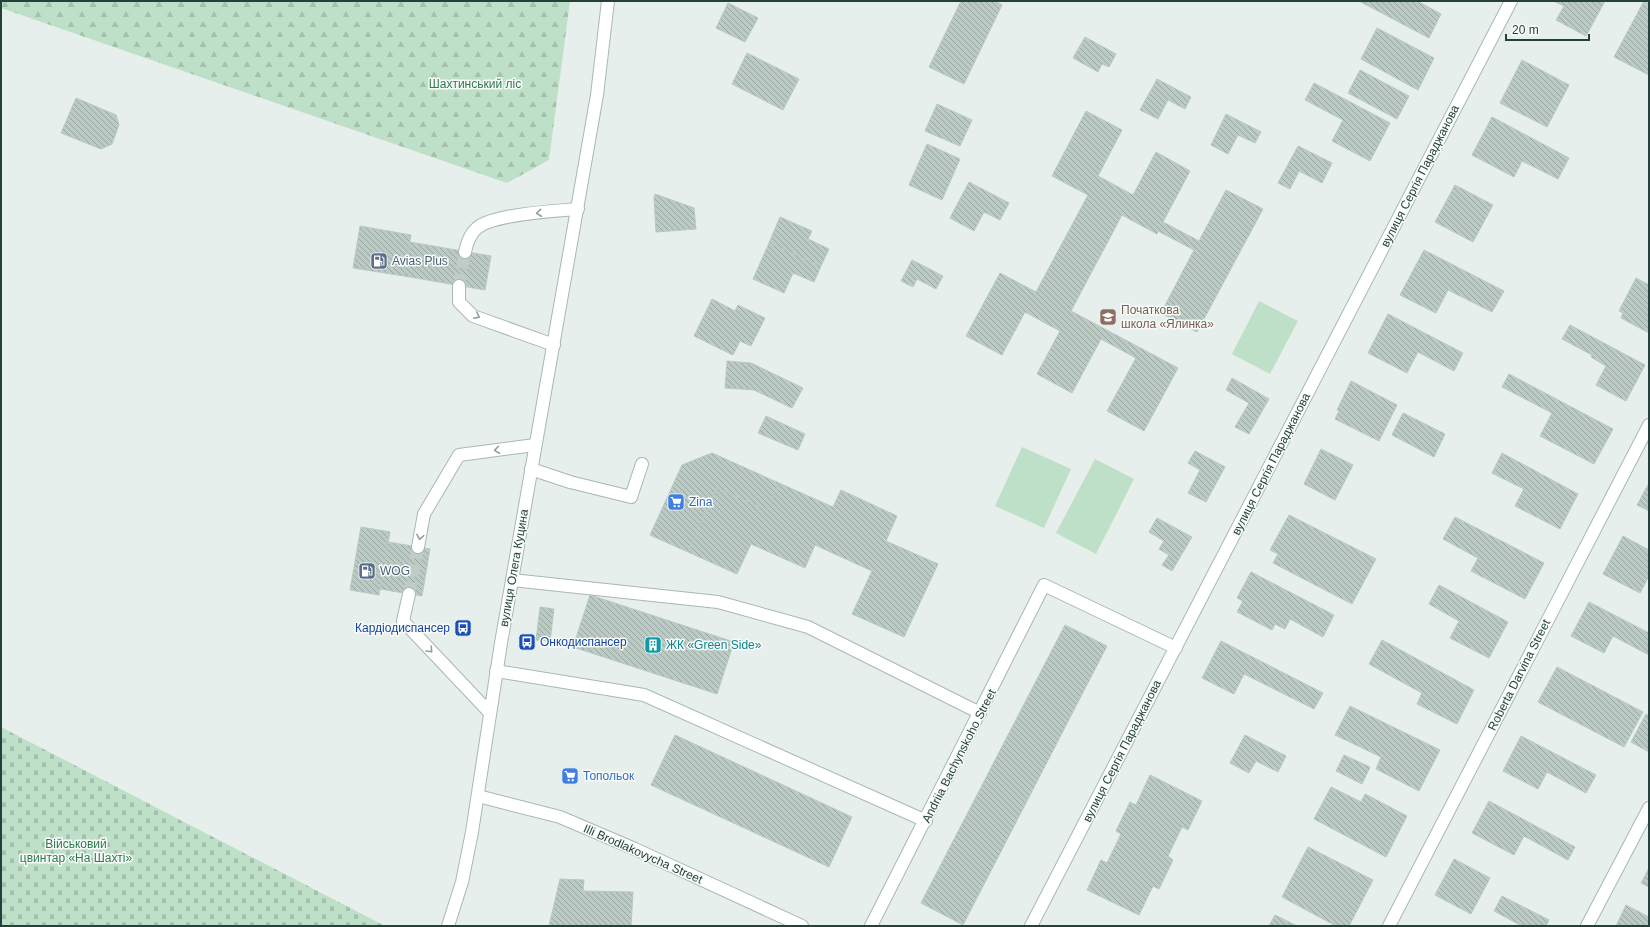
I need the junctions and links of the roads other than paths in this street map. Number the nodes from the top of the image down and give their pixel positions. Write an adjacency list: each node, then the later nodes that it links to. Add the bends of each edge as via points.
1 (608, 1): 3 (street, вулиця Олега Куцина, via 601,67)
2 (1511, 1): 14 (street, вулиця Сергія Параджанова)
3 (578, 209): 4 (street, one-way to 4, via 500,218 478,227 467,241); 6 (street, вулиця Олега Куцина)
4 (465, 252)
5 (459, 286): 6 (street, one-way to 6, via 460,302 473,316)
6 (554, 345): 8 (street, вулиця Олега Куцина)
7 (1649, 425): 25 (street, Roberta Darvina Street)
8 (535, 444): 10 (street, вулиця Олега Куцина); 11 (street, one-way to 11, via 459,455 424,514)
9 (642, 464): 10 (street, via 631,497 570,482)
10 (531, 469): 12 (street, вулиця Олега Куцина)
11 (418, 547)
12 (512, 580): 15 (street, вулиця Олега Куцина); 17 (street, via 718,602 808,627)
13 (409, 594): 16 (street, one-way to 16, via 403,621)
14 (1176, 648): 17 (street, Andriia Bachynskoho Street, via 1044,585); 24 (street, вулиця Сергія Параджанова)
15 (496, 671): 16 (street, вулиця Олега Куцина); 20 (street, via 644,695)
16 (490, 713): 18 (street, вулиця Олега Куцина)
17 (980, 713): 20 (street, Andriia Bachynskoho Street)
18 (478, 796): 21 (street, вулиця Олега Куцина, via 462,882); 22 (street, Illi Brodlakovycha Street, via 560,818 635,849)
19 (1649, 808): 26 (street)
20 (926, 821): 23 (street, Andriia Bachynskoho Street)
21 (448, 926)
22 (802, 926)
23 (871, 926)
24 (1031, 926)
25 (1389, 926)
26 (1587, 926)

